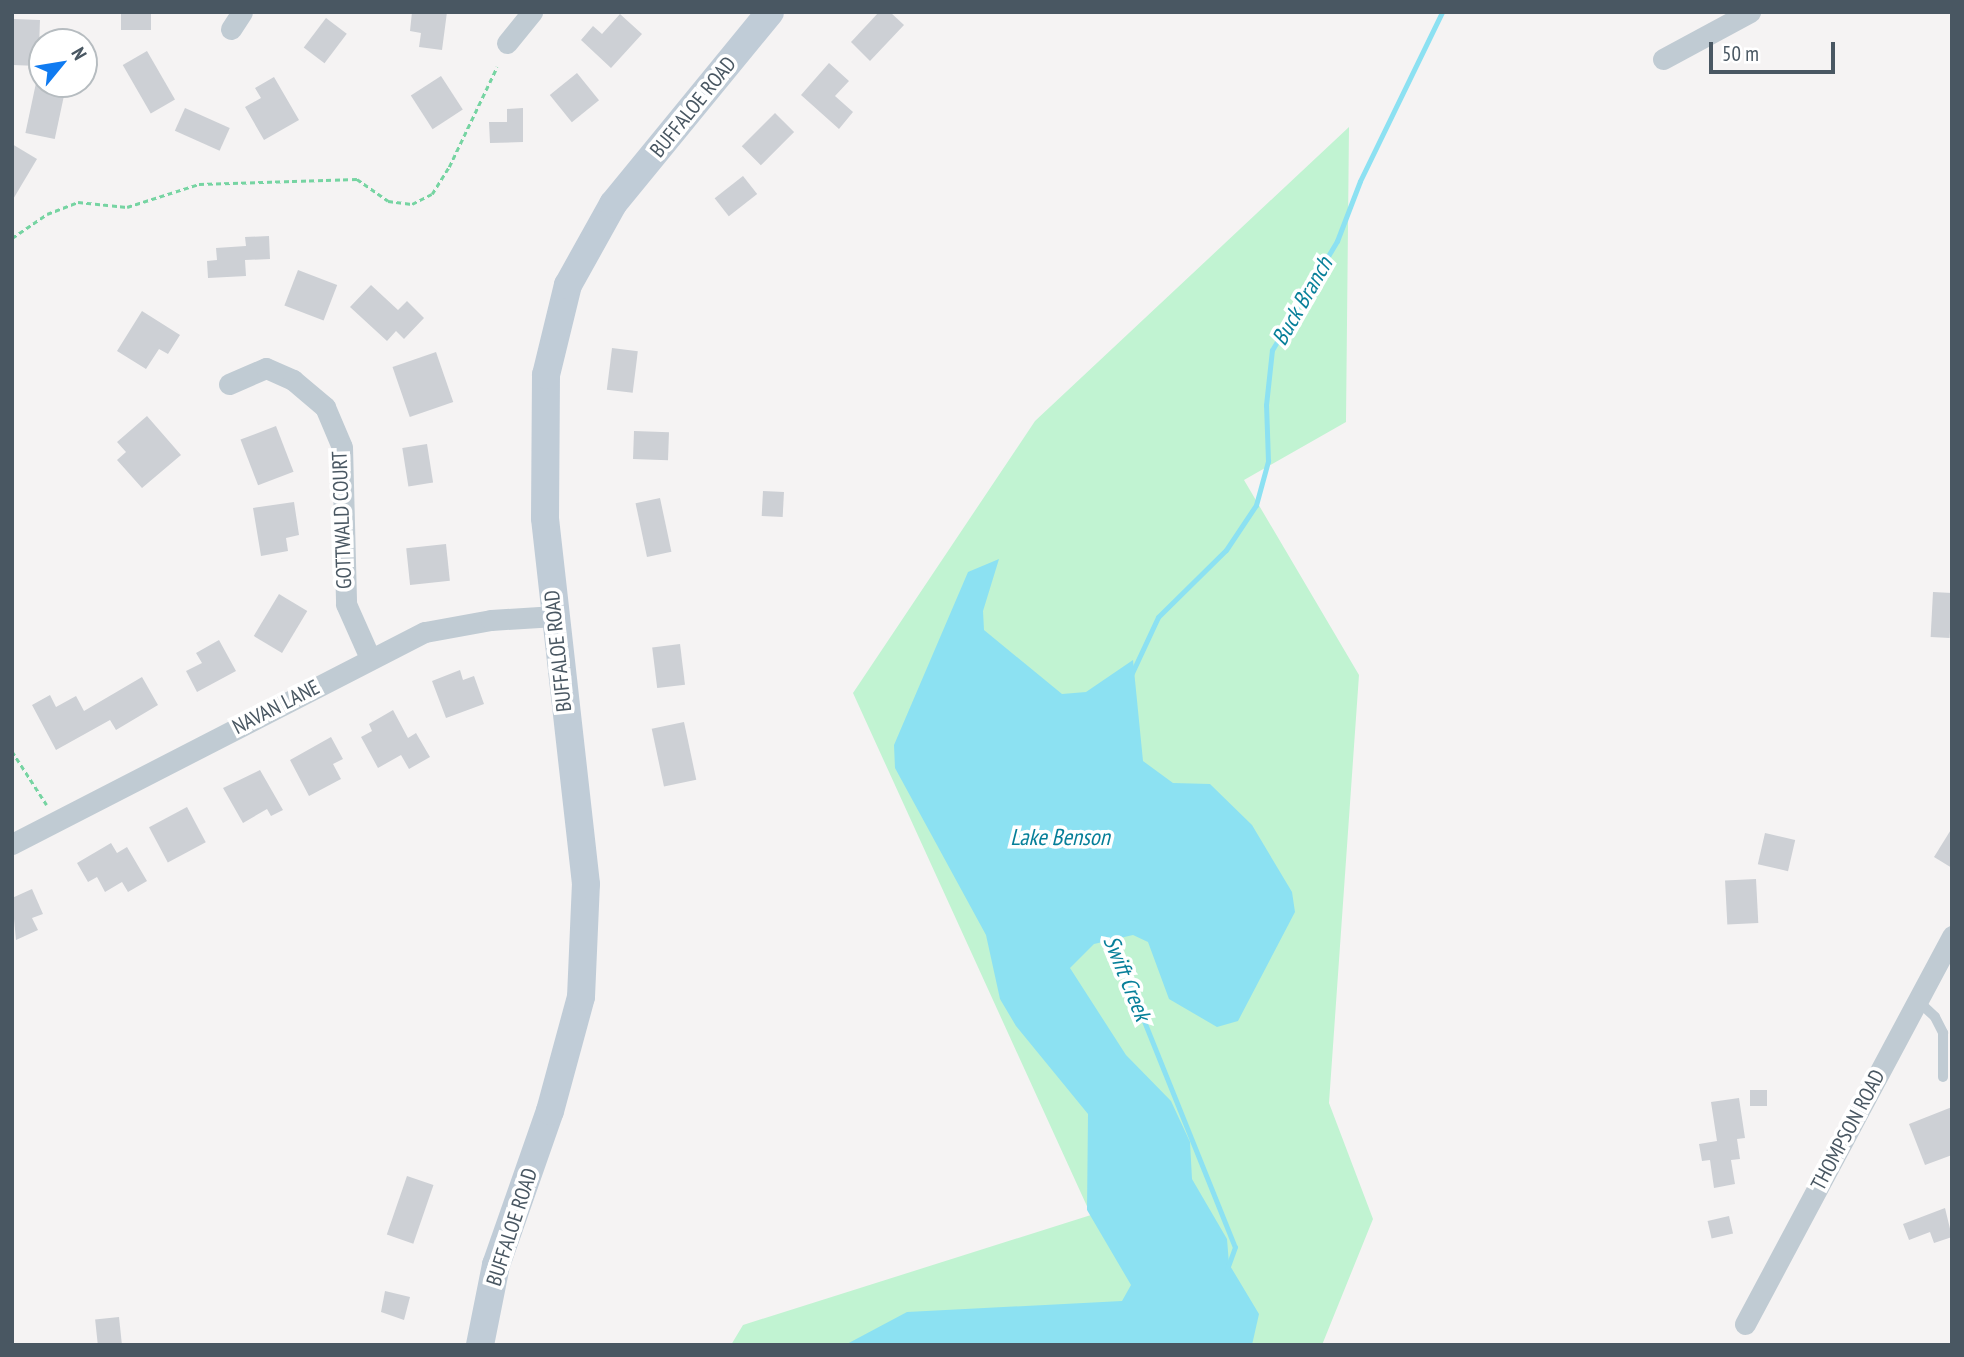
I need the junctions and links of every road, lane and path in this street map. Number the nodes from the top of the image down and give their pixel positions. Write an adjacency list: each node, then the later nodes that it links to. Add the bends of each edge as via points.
1 (532, 12): 4 (street)
2 (770, 12): 9 (street, BUFFALOE ROAD, via 613,204 568,285 546,375 545,518)
3 (1750, 12): 5 (street)
4 (507, 43)
5 (1663, 59)
6 (497, 67): 7 (path, via 432,194 412,204 388,201 357,179 199,184 127,207 78,202 47,214)
7 (12, 238)
8 (229, 384): 10 (street, GOTTWALD COURT, via 266,368 293,380 325,407 342,447 346,604)
9 (555, 616): 10 (street, NAVAN LANE, via 491,620 425,632); 18 (street, BUFFALOE ROAD, via 586,884 581,997 550,1111 496,1265)
10 (370, 658): 12 (street, NAVAN LANE)
11 (12, 751): 12 (path)
12 (56, 820): 13 (street, NAVAN LANE)
13 (12, 844)
14 (1952, 936): 15 (street, THOMPSON ROAD)
15 (1918, 1001): 16 (lane, via 1935,1017 1943,1033); 17 (street, THOMPSON ROAD)
16 (1943, 1077)
17 (1745, 1324)
18 (480, 1345)

